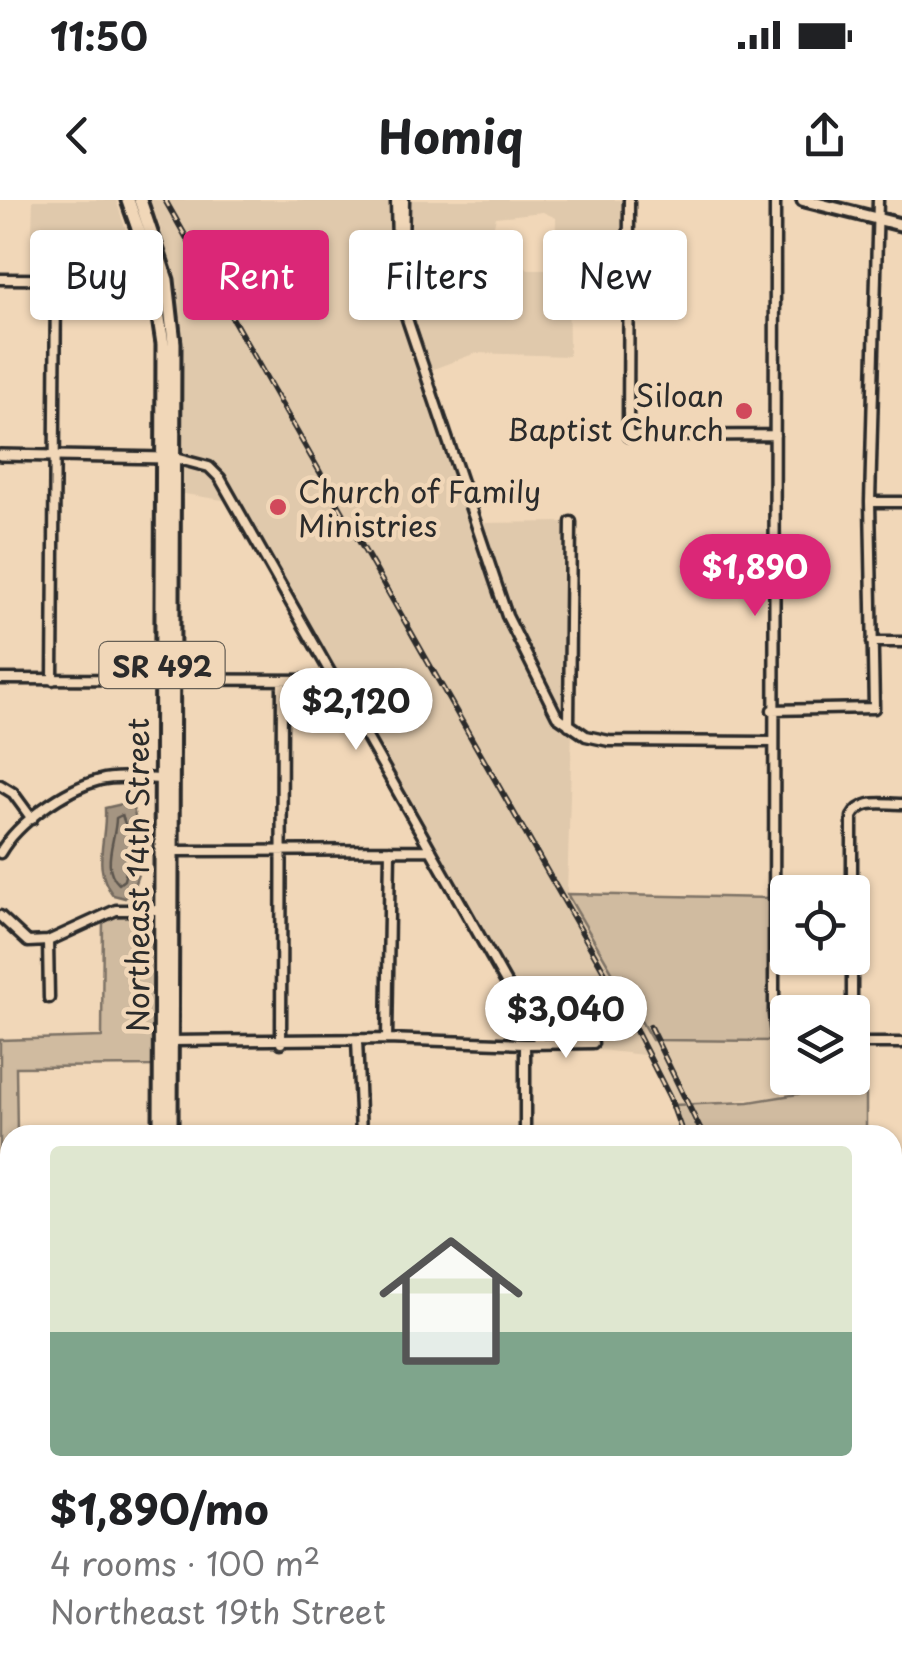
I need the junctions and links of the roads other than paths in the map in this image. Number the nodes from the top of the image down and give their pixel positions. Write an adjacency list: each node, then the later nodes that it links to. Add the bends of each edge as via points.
1 (128, 200): 12 (main road, Northeast 14th Street / SR 492)
2 (140, 200): 13 (main road, Northeast 14th Street / SR 492)
3 (396, 200): 11 (street)
4 (404, 200): 11 (street)
5 (629, 200): 18 (street, via 628,436)
6 (775, 200): 18 (street)
7 (803, 200): 9 (main road)
8 (878, 200): 9 (street)
9 (878, 220): 10 (main road); 22 (street)
10 (902, 225)
11 (400, 227): 33 (street, via 402,300 507,616 548,701)
12 (140, 230)
13 (148, 230)
14 (0, 278): 15 (street)
15 (30, 279)
16 (163, 294): 21 (main road, Northeast 14th Street / SR 492, via 174,343)
17 (56, 320): 20 (street)
18 (775, 434): 32 (street)
19 (0, 455): 20 (street)
20 (56, 456): 21 (street); 28 (street)
21 (169, 458): 29 (main road, Northeast 14th Street / SR 492); 31 (street, via 209,467 220,478)
22 (870, 502): 23 (street); 25 (street)
23 (902, 502)
24 (571, 522): 33 (street)
25 (872, 642): 26 (street); 32 (street, via 874,708)
26 (902, 642)
27 (0, 679): 28 (street)
28 (53, 680): 29 (street)
29 (168, 680): 30 (street); 35 (main road, Northeast 14th Street / SR 492)
30 (282, 680): 31 (street); 39 (street)
31 (336, 680): 41 (street)
32 (772, 710): 34 (street)
33 (569, 725): 34 (street, via 609,741)
34 (772, 742): 48 (street)
35 (167, 779): 38 (street, via 104,778); 42 (main road, Northeast 14th Street / SR 492)
36 (0, 784): 38 (street)
37 (902, 804): 44 (street, via 857,808)
38 (32, 819): 43 (street, via 11,834)
39 (283, 850): 40 (street); 42 (street); 54 (street)
40 (390, 850): 41 (street); 50 (street)
41 (431, 850): 53 (street)
42 (167, 851): 45 (main road, Northeast 14th Street / SR 492)
43 (0, 853)
44 (852, 875)
45 (166, 910): 47 (street, via 116,910); 52 (main road, Northeast 14th Street / SR 492)
46 (0, 916): 47 (street, via 28,942)
47 (48, 941): 49 (street)
48 (775, 995)
49 (50, 998)
50 (387, 1039): 51 (street); 57 (street)
51 (357, 1040): 54 (street); 61 (street)
52 (166, 1041): 54 (street); 59 (main road, Northeast 14th Street / SR 492); 60 (main road, Northeast 14th Street / SR 492)
53 (540, 1041): 55 (street); 57 (street)
54 (281, 1042)
55 (593, 1043)
56 (902, 1043): 58 (street)
57 (525, 1044): 62 (street)
58 (870, 1044)
59 (161, 1125)
60 (171, 1125)
61 (361, 1125)
62 (525, 1125)

